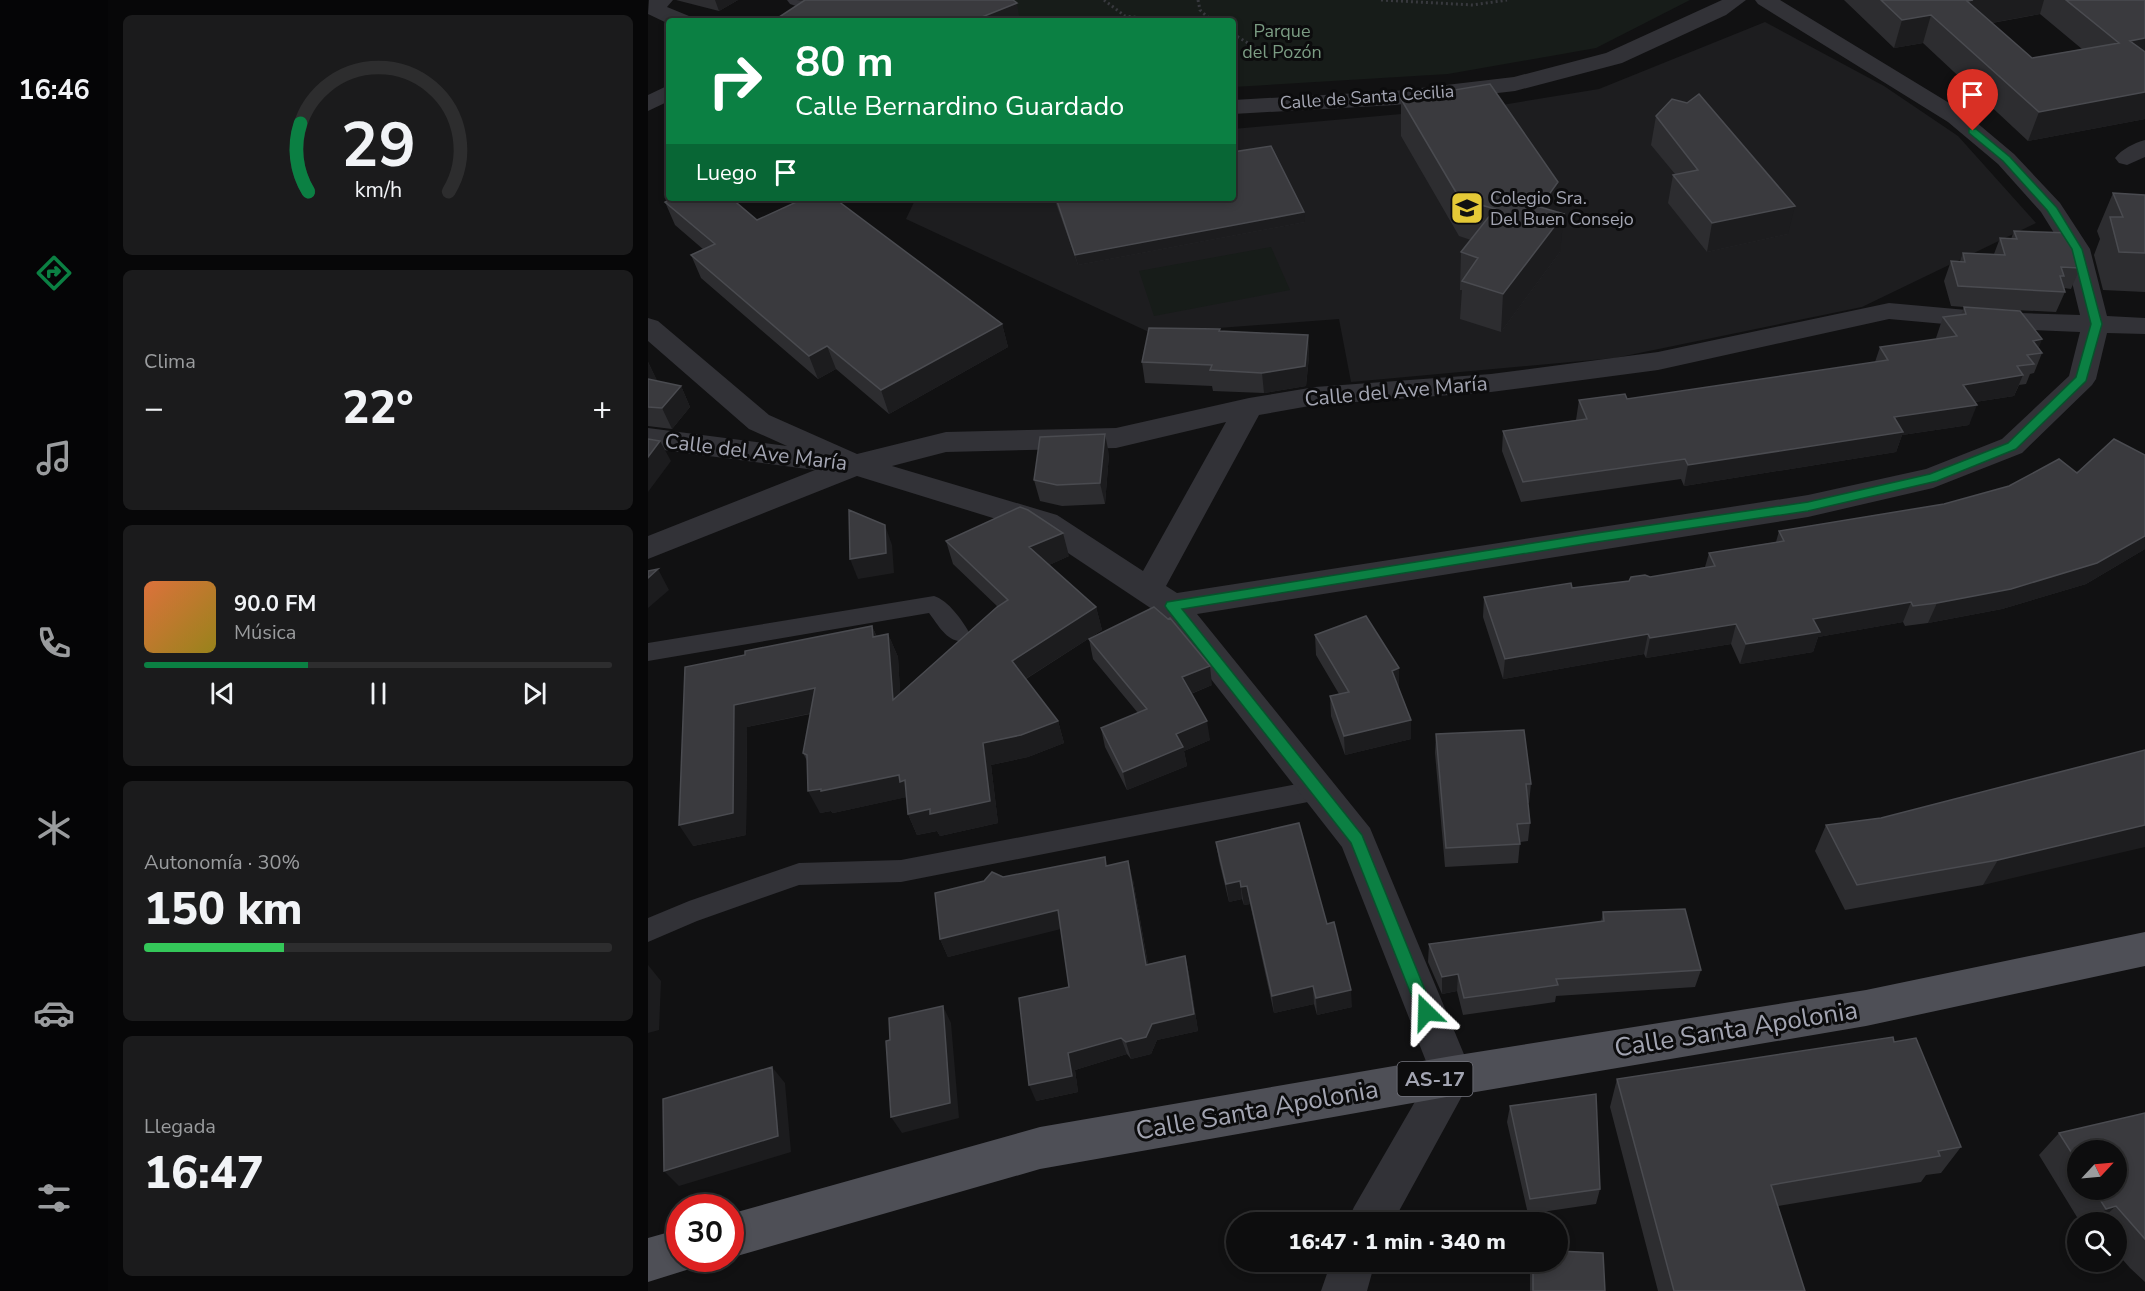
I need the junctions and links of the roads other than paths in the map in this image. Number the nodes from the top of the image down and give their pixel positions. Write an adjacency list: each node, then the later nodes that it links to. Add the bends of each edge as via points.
1 (663, 0): 5 (street, via 651,8)
2 (797, 0): 6 (street, via 839,8)
3 (1736, 0): 7 (street, Calle de Santa Cecilia, via 1614,58 1515,84 1395,98)
4 (1765, 0): 8 (street, via 1956,117 2006,159 2051,208 2077,249)
5 (674, 18)
6 (814, 18)
7 (1236, 107)
8 (2096, 324): 9 (street, Calle del Ave María); 11 (street, Calle del Ave María, via 1889,311 1658,361 1491,383 1315,396); 15 (street, via 2082,379 2012,446 1933,478 1808,506)
9 (2145, 326)
10 (648, 327): 13 (street, via 759,422)
11 (1249, 407): 13 (street, Calle del Ave María, via 1116,438 946,442); 15 (street)
12 (648, 438): 13 (street, Calle del Ave María)
13 (855, 465): 14 (street); 15 (street, via 1046,523)
14 (648, 548)
15 (1160, 598): 18 (street)
16 (958, 634): 17 (lane, via 934,604)
17 (648, 652)
18 (1318, 790): 19 (lane, via 901,871 799,874); 21 (street, via 1357,839)
19 (648, 930)
20 (2145, 949): 21 (main road, Calle Santa Apolonia / AS-17, via 1866,1008)
21 (1452, 1076): 22 (street); 23 (main road, Calle Santa Apolonia / AS-17, via 1040,1148)
22 (1375, 1212)
23 (744, 1232)
24 (666, 1255): 25 (main road)
25 (648, 1260)
26 (1350, 1272): 27 (street)
27 (1344, 1291)

